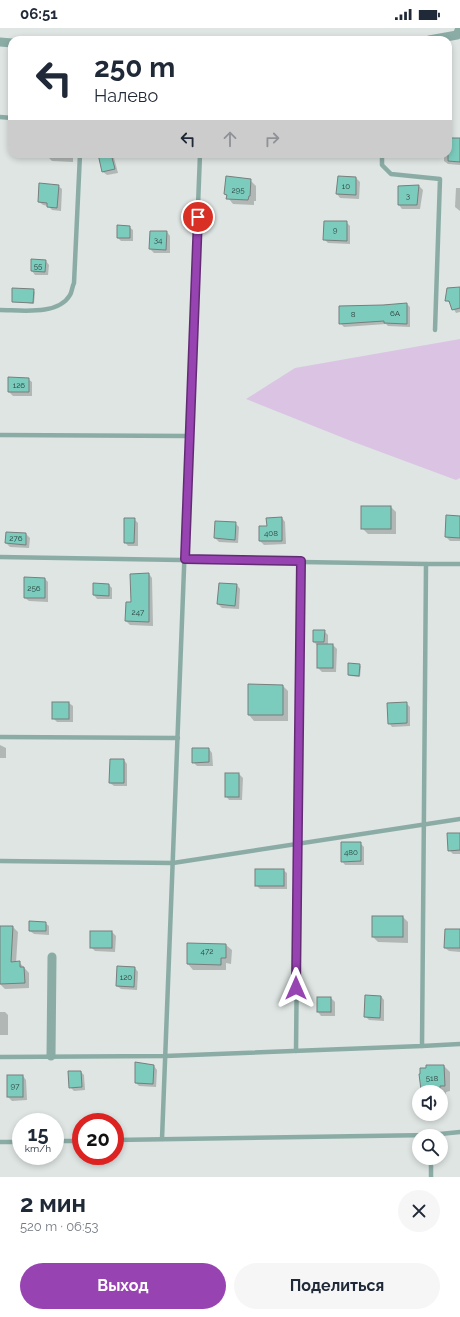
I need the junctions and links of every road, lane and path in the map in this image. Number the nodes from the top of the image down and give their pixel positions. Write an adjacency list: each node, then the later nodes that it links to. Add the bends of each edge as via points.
1 (459, 33): 2 (street)
2 (446, 36)
3 (80, 158): 6 (lane, via 74,283 70,296 60,305 44,310)
4 (200, 158): 9 (lane)
5 (382, 158): 7 (lane, via 382,165 391,174 440,179)
6 (0, 310)
7 (435, 330)
8 (0, 435): 9 (lane)
9 (189, 436): 11 (lane)
10 (0, 557): 11 (lane)
11 (185, 559): 12 (lane); 16 (lane)
12 (301, 561): 13 (lane); 19 (lane)
13 (426, 564): 14 (lane); 18 (lane)
14 (460, 564)
15 (0, 737): 16 (lane)
16 (178, 738): 21 (lane)
17 (460, 819): 18 (lane)
18 (424, 825): 19 (lane); 24 (lane)
19 (297, 844): 21 (lane); 25 (lane)
20 (0, 861): 21 (lane)
21 (173, 863): 27 (lane)
22 (52, 957): 26 (street)
23 (460, 1044): 24 (lane)
24 (422, 1046): 25 (lane)
25 (296, 1051): 27 (lane)
26 (51, 1056): 27 (lane); 28 (lane)
27 (166, 1056): 33 (lane)
28 (0, 1057)
29 (460, 1132): 30 (lane)
30 (448, 1133)
31 (412, 1135): 33 (lane)
32 (124, 1140): 33 (lane)
33 (162, 1140)
34 (0, 1142): 35 (lane)
35 (12, 1142)
36 (431, 1165): 37 (lane)
37 (431, 1177)

